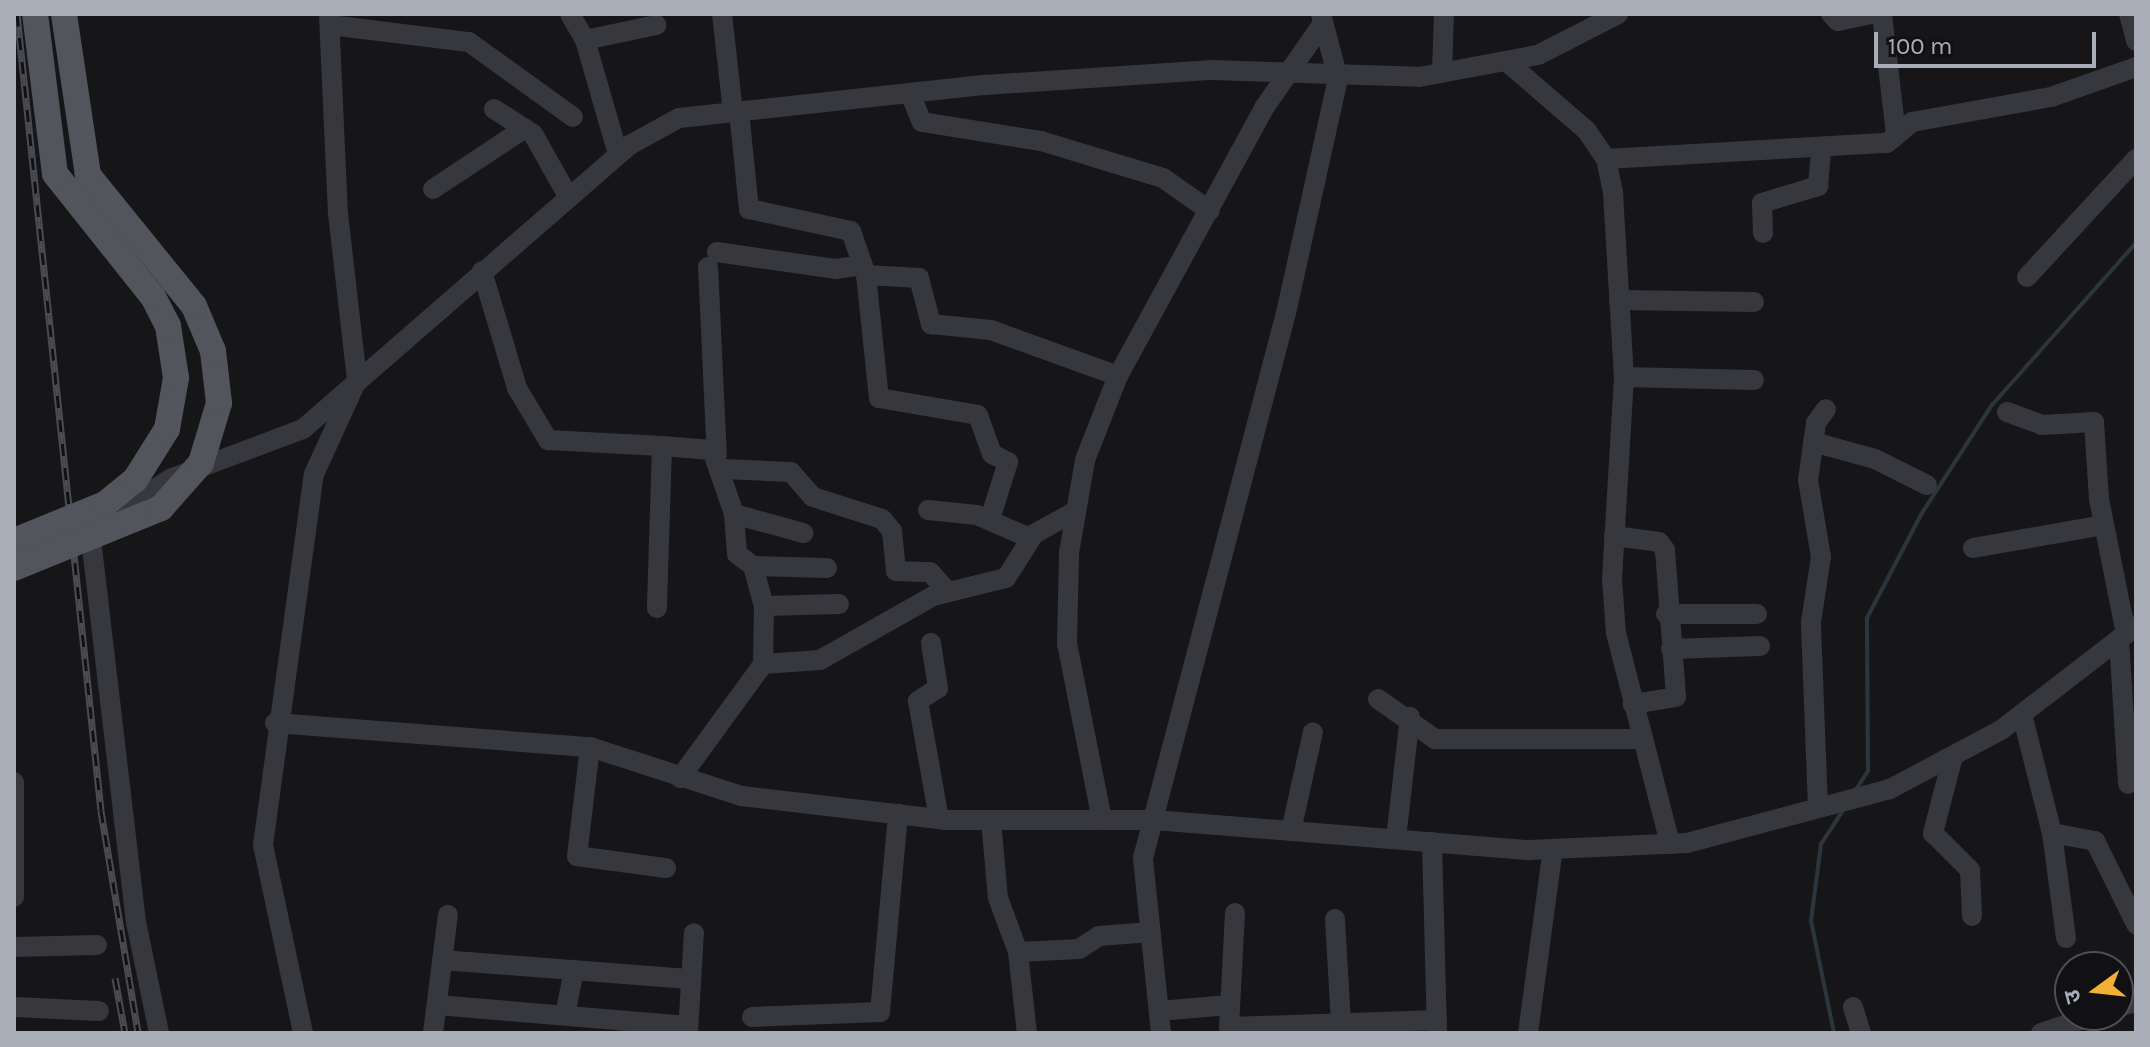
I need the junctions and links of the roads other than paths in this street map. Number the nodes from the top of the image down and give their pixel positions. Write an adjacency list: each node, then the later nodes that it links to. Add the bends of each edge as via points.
1 (35, 14): 58 (main road, bridge, via 55,174 153,297 168,326 176,378 167,429 135,480 95,509)
2 (64, 14): 61 (main road, bridge, via 88,175 194,306 213,351 219,403 201,463 161,508)
3 (570, 14): 14 (street)
4 (722, 14): 23 (street)
5 (1444, 14): 18 (street)
6 (1618, 14): 16 (street, via 1538,55)
7 (1831, 14): 8 (street, via 1838,21)
8 (1871, 14)
9 (1882, 14): 26 (street)
10 (2129, 14): 15 (street)
11 (330, 20): 24 (street, via 469,42); 42 (street, via 338,214)
12 (1321, 20): 19 (street); 20 (street)
13 (656, 25): 14 (street)
14 (585, 40): 28 (street)
15 (2136, 41)
16 (1506, 61): 18 (street); 29 (street, via 1587,131)
17 (2136, 67): 26 (street, via 2051,97 1912,122)
18 (1442, 73): 20 (street)
19 (1282, 74): 20 (street); 21 (street, via 1213,70); 33 (street)
20 (1338, 78): 91 (street, via 1286,313)
21 (910, 93): 23 (street); 33 (street, via 922,122 1030,138 1163,178)
22 (494, 109): 25 (street)
23 (736, 111): 28 (street, via 679,118); 35 (street, via 749,209 851,231)
24 (573, 117)
25 (525, 128): 31 (street); 32 (street)
26 (1896, 135): 27 (street, via 1887,143)
27 (1821, 152): 29 (street); 34 (street, via 1818,186 1762,203)
28 (618, 154): 32 (street)
29 (1606, 159): 38 (street)
30 (2136, 159): 37 (street)
31 (433, 189)
32 (568, 196): 36 (street)
33 (1210, 211): 40 (street)
34 (1763, 233)
35 (865, 270): 40 (street, via 922,279 931,324 991,330); 48 (street, via 712,260); 53 (street, via 877,394 883,402 982,420 992,454 1010,466)
36 (482, 271): 42 (street); 47 (street, via 517,388 548,440)
37 (2027, 277)
38 (1619, 300): 39 (street); 41 (street)
39 (1754, 302)
40 (1118, 376): 51 (street)
41 (1624, 377): 43 (street); 56 (street)
42 (357, 380): 78 (street, via 314,474); 127 (street, via 303,429 172,478 88,536 139,946)
43 (1754, 380)
44 (1826, 409): 46 (street)
45 (2007, 412): 54 (street, via 2042,425 2094,422)
46 (1813, 442): 49 (street, via 1875,459); 86 (street, via 1808,489 1821,557 1811,622)
47 (662, 446): 48 (street); 66 (street)
48 (720, 462): 52 (street); 63 (street, via 791,472 813,497 882,519 892,531 896,571 930,572)
49 (1927, 485)
50 (928, 510): 53 (street)
51 (1074, 512): 57 (street); 90 (street, via 1067,644)
52 (734, 514): 55 (street); 60 (street, via 737,554)
53 (990, 519): 57 (street)
54 (2103, 525): 59 (street); 69 (street)
55 (803, 533)
56 (1614, 536): 67 (street, via 1663,544); 75 (street, via 1616,633)
57 (1030, 538): 63 (street, via 1012,574)
58 (14, 541)
59 (1973, 548)
60 (753, 566): 62 (street); 65 (street)
61 (14, 568)
62 (827, 568)
63 (948, 592): 73 (street, via 820,660)
64 (839, 604): 65 (street)
65 (764, 606): 73 (street)
66 (657, 608)
67 (1666, 614): 68 (street); 72 (street)
68 (1757, 614)
69 (2127, 633): 76 (street); 85 (street)
70 (931, 643): 88 (street, via 938,688 918,701)
71 (1760, 646): 72 (street)
72 (1671, 649): 75 (street, via 1676,697)
73 (763, 664): 83 (street)
74 (1378, 699): 77 (street)
75 (1633, 704): 80 (street)
76 (2022, 714): 82 (street); 94 (street)
77 (1410, 717): 80 (street, via 1435,739); 95 (street)
78 (275, 723): 81 (street); 126 (street, via 263,845)
79 (1313, 732): 93 (street)
80 (1641, 739): 97 (street)
81 (590, 747): 83 (street); 99 (street, via 577,856)
82 (1953, 756): 86 (street, via 1880,791); 104 (street, via 1933,833 1970,870)
83 (680, 778): 87 (street, via 742,796)
84 (14, 782): 92 (street)
85 (2128, 784)
86 (1825, 806): 97 (street)
87 (898, 814): 88 (street); 122 (street, via 880,1012)
88 (939, 819): 89 (street)
89 (991, 820): 90 (street); 111 (street, via 998,898)
90 (1102, 820): 91 (street)
91 (1154, 820): 93 (street); 106 (street, via 1143,858)
92 (16, 831): 100 (street)
93 (1291, 831): 95 (street)
94 (2052, 833): 103 (street, via 2095,841); 108 (street)
95 (1396, 839): 96 (street)
96 (1432, 842): 98 (street); 124 (street)
97 (1670, 844): 98 (street)
98 (1553, 849): 131 (street)
99 (666, 868)
100 (14, 897)
101 (1235, 913): 116 (street)
102 (448, 915): 112 (street)
103 (2135, 915)
104 (1972, 916)
105 (1335, 919): 123 (street)
106 (1151, 932): 111 (street, via 1099,936 1079,949); 120 (street)
107 (694, 933): 114 (street)
108 (2066, 938)
109 (97, 945): 110 (street)
110 (14, 947)
111 (1018, 952): 129 (street)
112 (442, 960): 113 (street); 115 (street)
113 (574, 970): 114 (street); 121 (street)
114 (691, 979): 125 (street)
115 (437, 1005): 121 (street); 128 (street)
116 (1229, 1005): 120 (street); 123 (street, via 1235,1029)
117 (14, 1007): 119 (street)
118 (1853, 1007): 132 (street)
119 (99, 1011)
120 (1159, 1011): 130 (street)
121 (565, 1015): 125 (street)
122 (752, 1017)
123 (1341, 1024): 124 (street)
124 (1437, 1026)
125 (688, 1030)
126 (305, 1032)
127 (159, 1033)
128 (433, 1033)
129 (1027, 1033)
130 (1161, 1033)
131 (1528, 1033)
132 (1861, 1033)

